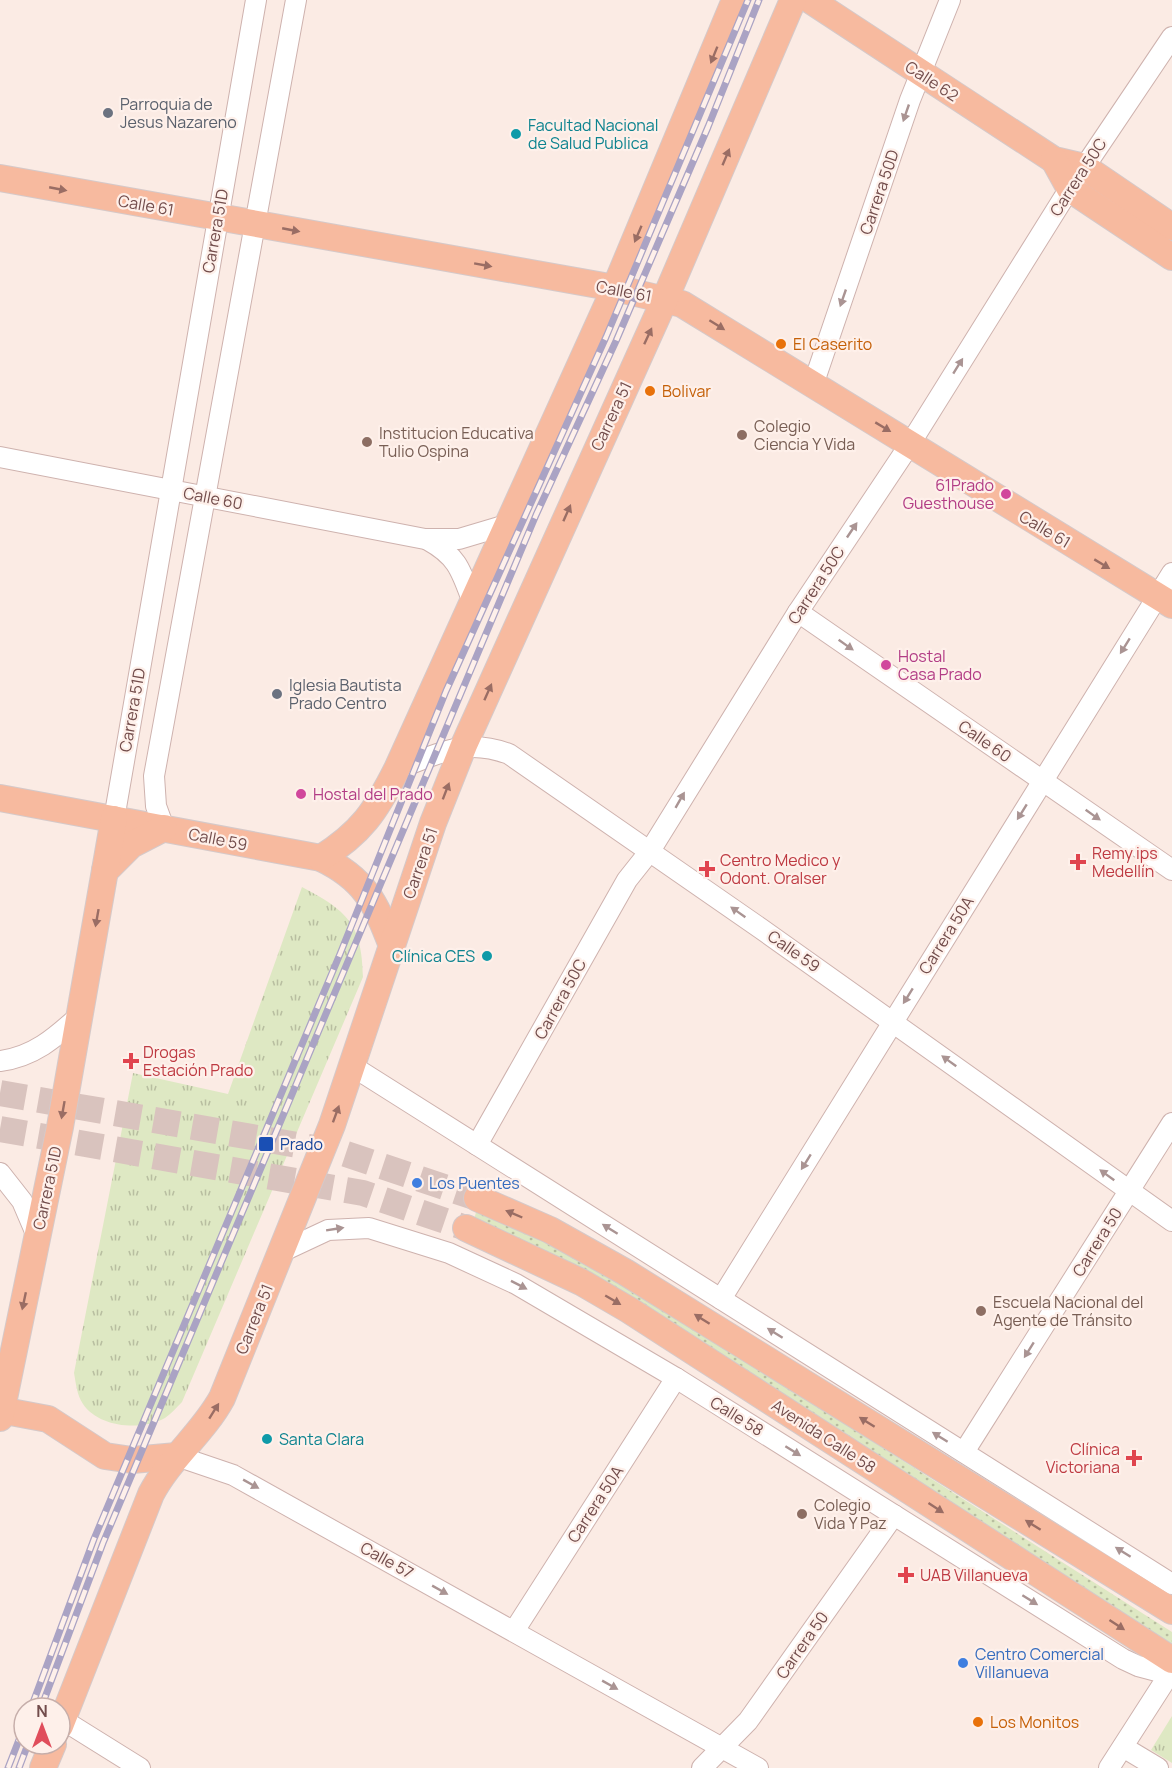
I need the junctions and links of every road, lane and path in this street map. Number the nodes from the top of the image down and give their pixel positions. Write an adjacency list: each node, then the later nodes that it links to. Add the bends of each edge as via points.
1 (256, 0): 13 (street, Carrera 51D)
2 (296, 0): 14 (street, Carrera 51D)
3 (735, 0): 17 (main road, one-way to 17)
4 (794, 0): 18 (main road, Carrera 51, one-way to 4)
5 (810, 0): 8 (main road, Calle 62)
6 (950, 0): 8 (street, Carrera 50D)
7 (1172, 36): 10 (street, Carrera 50C)
8 (921, 74): 9 (main road, Calle 62); 19 (street, Carrera 50D, one-way to 19)
9 (1054, 160): 10 (main road, Calle 62); 12 (main road, Calle 62)
10 (1084, 167): 12 (street, Carrera 50C); 15 (main road, Calle 62)
11 (0, 178): 13 (main road, Calle 61, one-way to 13)
12 (1070, 189): 16 (main road, Calle 62); 20 (street, Carrera 50C, one-way to 12)
13 (218, 217): 14 (main road, Calle 61); 22 (street, Carrera 51D)
14 (256, 224): 17 (main road, Calle 61, one-way to 17); 23 (street, Carrera 51D)
15 (1172, 227)
16 (1172, 257)
17 (615, 288): 18 (main road, Calle 61); 24 (main road)
18 (665, 299): 19 (main road, Calle 61, one-way to 19, via 689,308); 30 (main road, Carrera 51, one-way to 18)
19 (813, 385): 20 (main road, Calle 61, one-way to 20)
20 (910, 444): 28 (main road, Calle 61, one-way to 28); 29 (street, Carrera 50C, one-way to 20)
21 (0, 458): 22 (street, Calle 60)
22 (169, 490): 23 (street, Calle 60); 34 (street, Carrera 51D)
23 (206, 497): 25 (street, Calle 60); 35 (street, Carrera 51D, via 154,776 156,806)
24 (506, 525): 25 (street, Calle 60, via 459,539); 27 (main road)
25 (425, 539): 27 (street, Calle 60, via 457,563)
26 (1172, 573): 28 (street, Carrera 50A)
27 (472, 600): 31 (main road)
28 (1164, 601): 32 (street, Carrera 50A, one-way to 32)
29 (798, 612): 32 (street, Calle 60, one-way to 32); 36 (street, Carrera 50C, one-way to 29)
30 (464, 745): 31 (street, Calle 59); 36 (street, Calle 59, via 509,754); 40 (main road, Carrera 51, one-way to 30)
31 (397, 769): 37 (main road, via 365,825)
32 (1042, 780): 38 (street, Calle 60, one-way to 38); 42 (street, Carrera 50A, one-way to 42)
33 (0, 798): 34 (main road, Calle 59)
34 (114, 819): 35 (main road, Calle 59); 39 (main road, Carrera 51D)
35 (164, 828): 37 (main road, Calle 59); 39 (main road, via 131,844)
36 (650, 851): 42 (street, Calle 59, one-way to 36); 46 (street, Carrera 50C, via 627,880)
37 (321, 858): 40 (main road, Calle 59, via 348,872 371,896)
38 (1172, 870)
39 (105, 871): 41 (main road, Carrera 51D, one-way to 41)
40 (392, 945): 44 (main road, Carrera 51)
41 (79, 1016): 43 (street, via 36,1051); 52 (main road, Carrera 51D, one-way to 52)
42 (893, 1021): 48 (street, Calle 59, one-way to 42); 54 (street, Carrera 50A, one-way to 54)
43 (0, 1061)
44 (352, 1066): 46 (street); 53 (main road, Carrera 51, one-way to 44)
45 (1172, 1124): 48 (street, Carrera 50)
46 (477, 1145): 54 (street, one-way to 46)
47 (0, 1173): 52 (street, via 22,1202)
48 (1130, 1191): 50 (street, Calle 59); 57 (street, Carrera 50, one-way to 57)
49 (477, 1198): 61 (main road, Avenida Calle 58, one-way to 49, via 617,1267 550,1230)
50 (1172, 1221)
51 (466, 1228): 63 (main road, Avenida Calle 58, one-way to 63, via 571,1277 630,1310)
52 (38, 1236): 56 (main road, Carrera 51D, one-way to 56)
53 (281, 1252): 55 (street, Calle 58, one-way to 55, via 328,1230 369,1228 395,1234 516,1284); 58 (main road, Carrera 51, one-way to 53, via 222,1398)
54 (721, 1299): 57 (street, one-way to 54)
55 (676, 1378): 59 (street, Calle 58, one-way to 59); 62 (street, Carrera 50A)
56 (1, 1413): 58 (main road, Calle 57, via 48,1419 105,1456 132,1460)
57 (964, 1452): 60 (street, one-way to 57)
58 (177, 1456): 62 (street, Calle 57, one-way to 62, via 233,1474); 64 (main road, Carrera 51, via 151,1494)
59 (894, 1515): 63 (street, Calle 58, one-way to 63, via 1124,1659 1138,1666); 67 (street, Carrera 50, via 748,1721)
60 (1172, 1584)
61 (1172, 1611)
62 (514, 1631): 67 (street, Calle 57, one-way to 67)
63 (1171, 1670): 66 (street)
64 (72, 1696)
65 (72, 1729): 68 (street)
66 (1123, 1747): 71 (street); 72 (street)
67 (723, 1748): 69 (street, Carrera 50); 70 (street, Calle 57)
68 (140, 1768)
69 (702, 1768)
70 (758, 1768)
71 (1109, 1768)
72 (1158, 1768)

